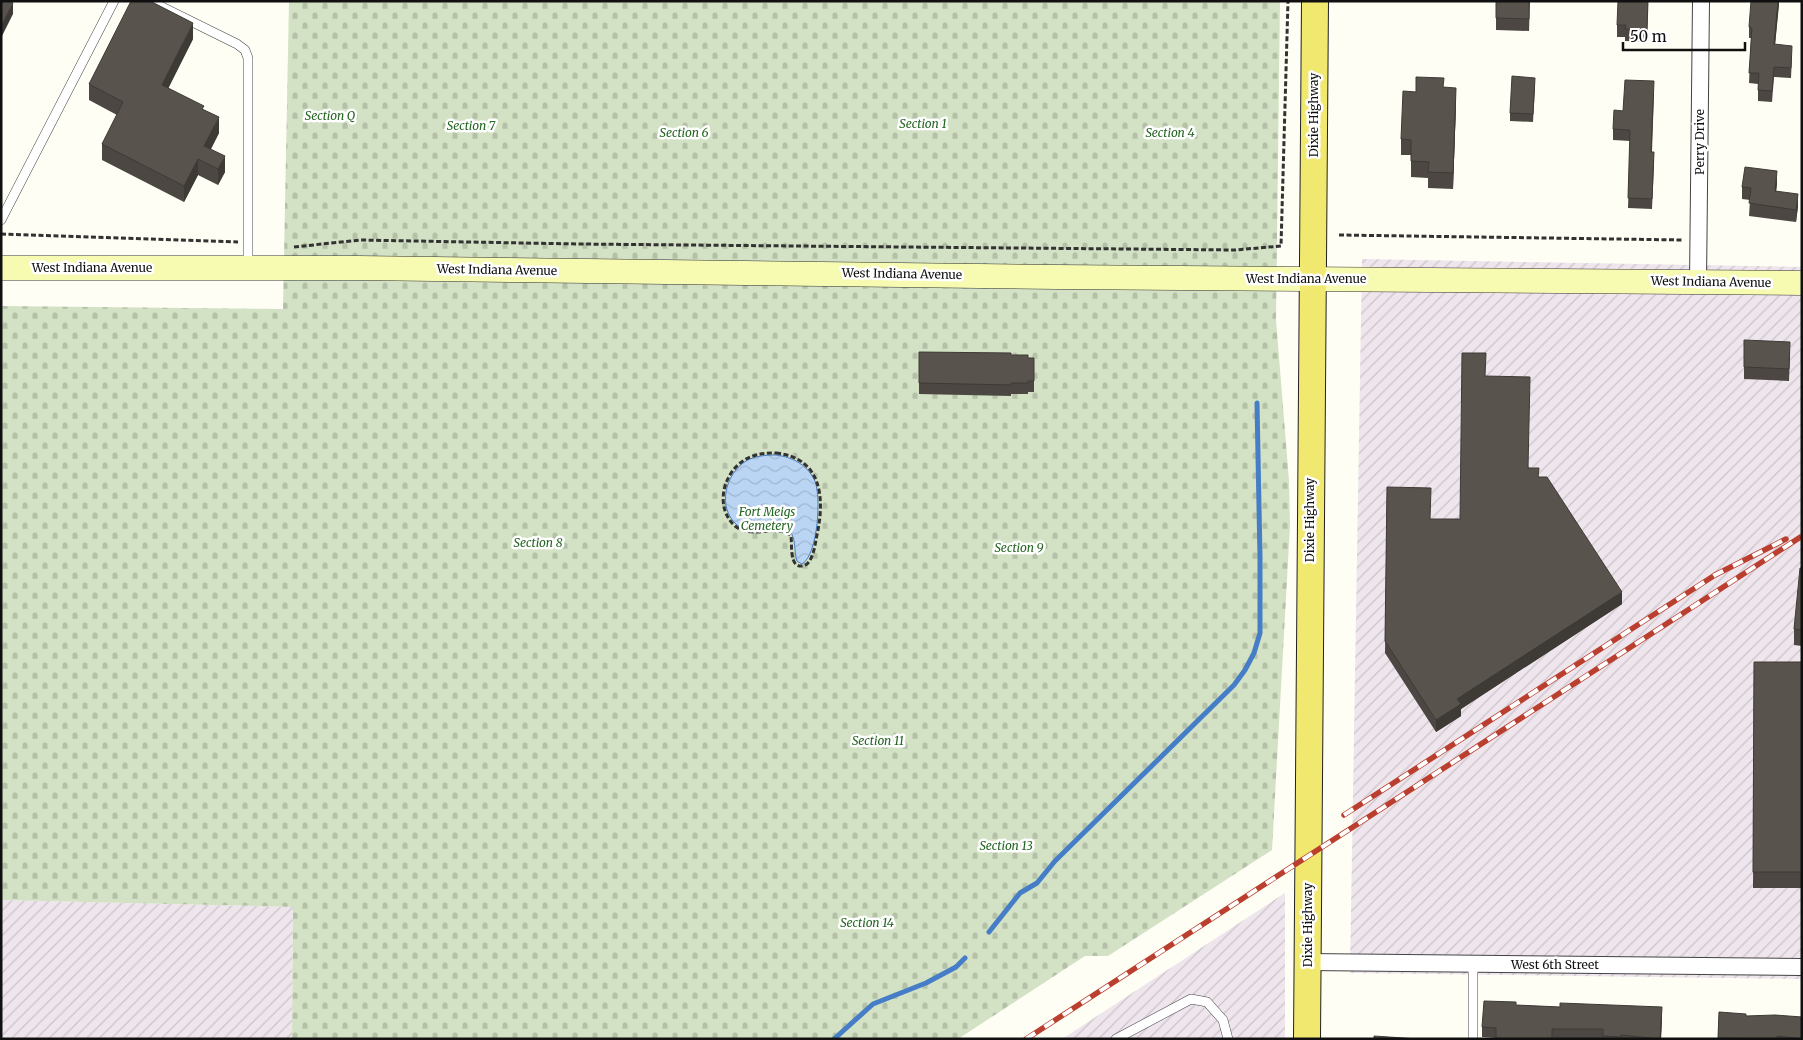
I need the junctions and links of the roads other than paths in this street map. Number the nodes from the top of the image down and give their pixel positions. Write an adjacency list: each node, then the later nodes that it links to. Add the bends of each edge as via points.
1 (114, 1): 5 (lane)
2 (150, 1): 7 (lane, via 237,44 245,50 248,58)
3 (1315, 1): 8 (main road, Dixie Highway)
4 (1701, 1): 9 (street, Perry Drive)
5 (1, 220)
6 (1, 268): 7 (main road, West Indiana Avenue)
7 (248, 268): 8 (main road, West Indiana Avenue)
8 (1313, 278): 9 (main road, West Indiana Avenue); 11 (main road, Dixie Highway)
9 (1698, 282): 10 (main road, West Indiana Avenue)
10 (1802, 283)
11 (1308, 962): 12 (street, West 6th Street); 16 (main road, Dixie Highway)
12 (1473, 965): 13 (street, West 6th Street); 17 (lane)
13 (1802, 967)
14 (1116, 1039): 15 (lane, via 1191,999 1207,1002 1223,1020)
15 (1228, 1039)
16 (1307, 1039)
17 (1474, 1039)

